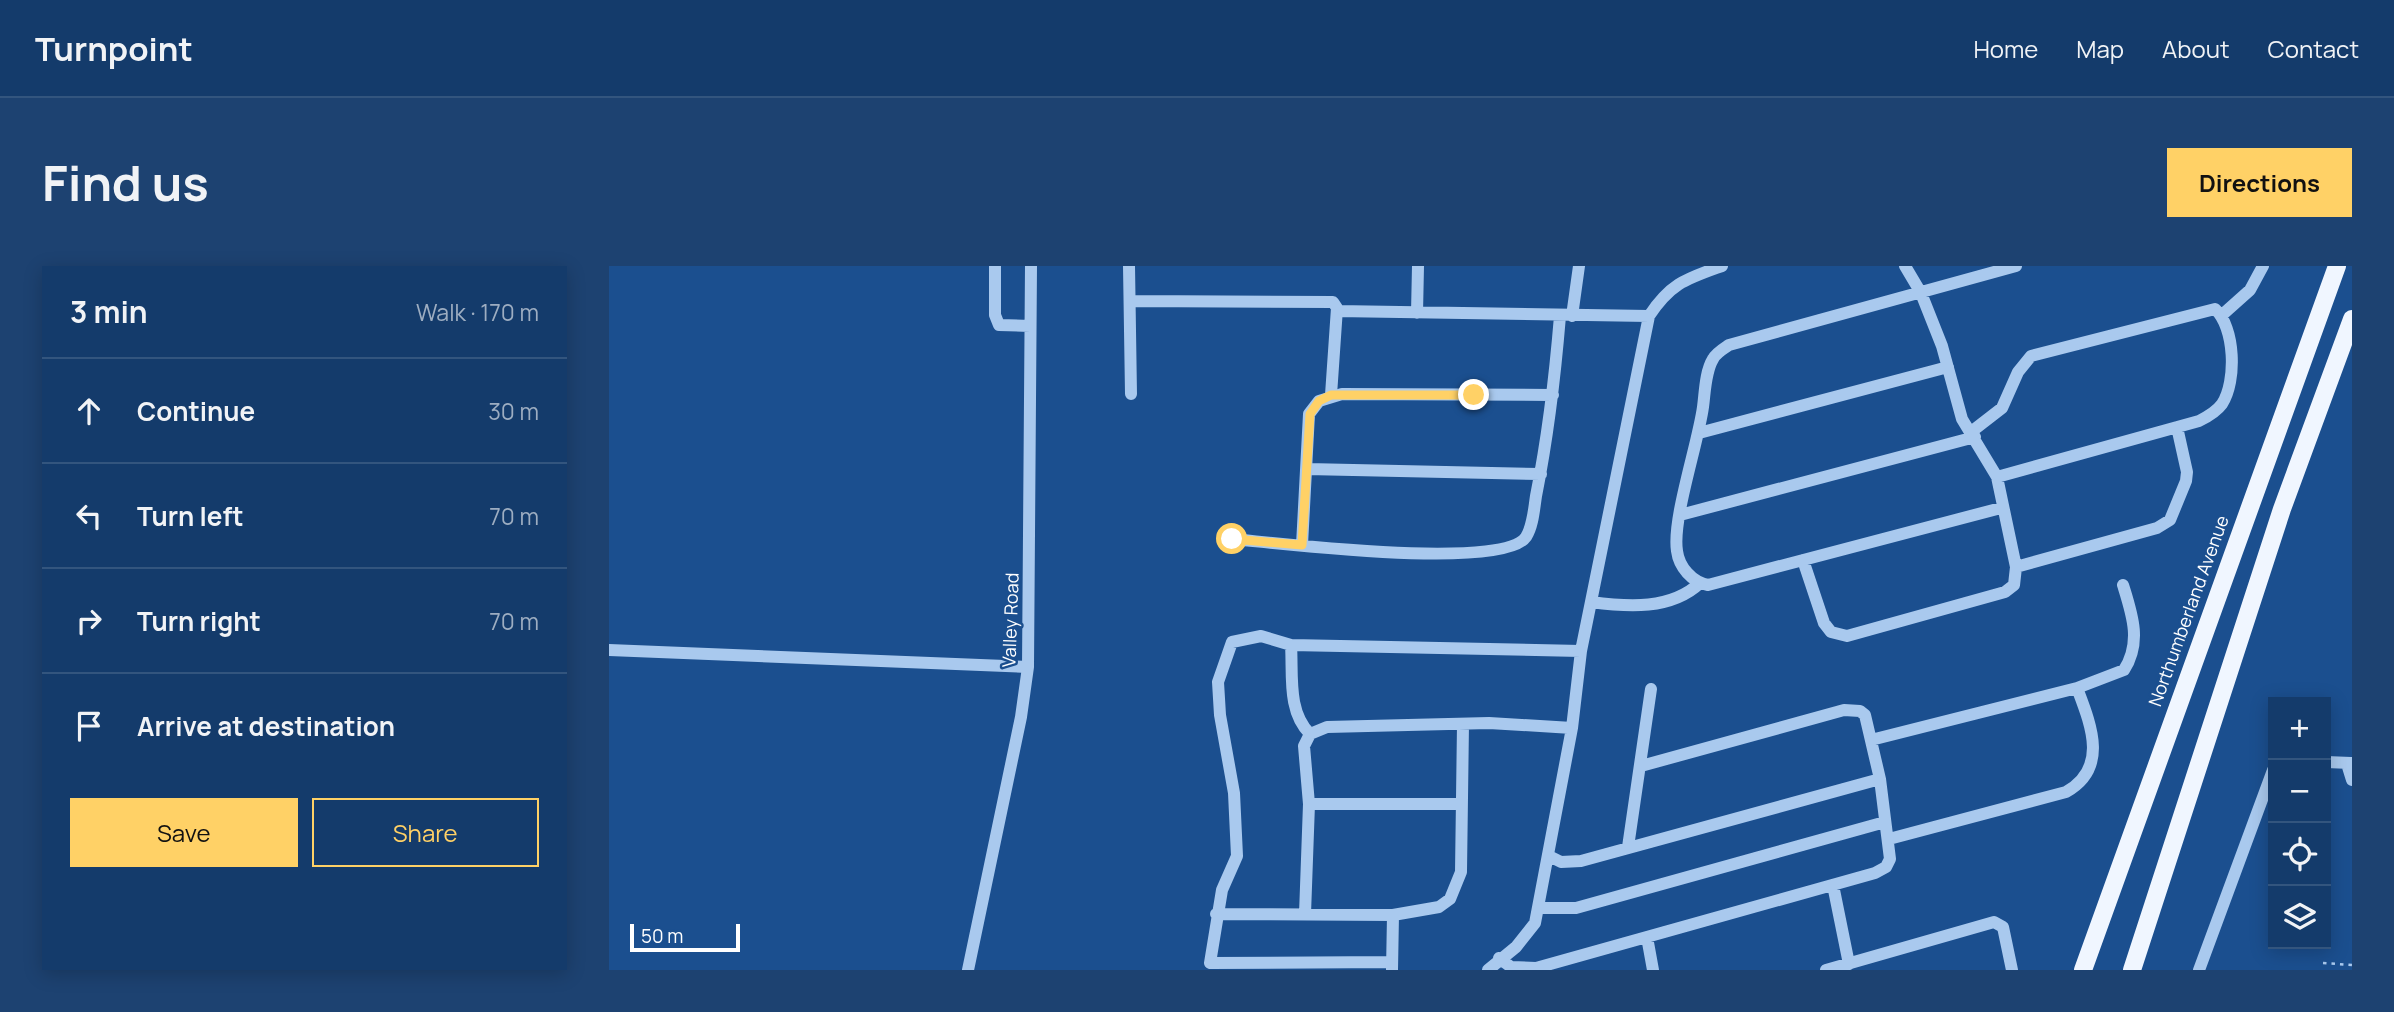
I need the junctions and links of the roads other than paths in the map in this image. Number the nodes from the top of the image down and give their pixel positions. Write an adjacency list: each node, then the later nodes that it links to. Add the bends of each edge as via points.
1 (995, 266): 19 (street, via 999,325)
2 (1031, 266): 19 (street, Valley Road)
3 (1129, 266): 12 (street)
4 (1418, 266): 14 (street)
5 (1579, 266): 16 (street)
6 (1722, 266): 17 (street, via 1680,281)
7 (1905, 266): 11 (street)
8 (2016, 266): 11 (street)
9 (2263, 266): 15 (street, via 2250,290)
10 (2337, 266): 75 (main road, Northumberland Avenue)
11 (1921, 293): 20 (street); 25 (street, via 1729,345 1713,359)
12 (1131, 301): 13 (street, via 1333,302); 21 (street)
13 (1337, 311): 14 (street); 22 (street)
14 (1417, 313): 16 (street)
15 (2222, 314): 24 (street, via 2234,366 2222,404 2199,421); 26 (street, via 2215,309 2031,356 2018,372 2002,408)
16 (1566, 316): 17 (street); 23 (street)
17 (1650, 316): 38 (street)
18 (2352, 319): 76 (main road, via 2282,509)
19 (1030, 326): 42 (street, Valley Road)
20 (1948, 367): 25 (street); 26 (street, via 1962,419)
21 (1131, 394)
22 (1331, 395): 23 (street); 27 (street, via 1319,401 1310,414)
23 (1553, 395): 28 (street)
24 (2177, 427): 29 (street); 35 (street, via 2187,472 2170,520 2157,528)
25 (1699, 433): 31 (street)
26 (1973, 434): 29 (street); 31 (street)
27 (1307, 469): 28 (street); 33 (street)
28 (1541, 474): 33 (street, via 1526,537 1500,552 1456,554)
29 (1997, 477): 30 (street)
30 (2001, 508): 34 (street); 35 (street)
31 (1680, 515): 36 (street, via 1677,544 1681,565)
32 (1232, 539): 33 (street)
33 (1302, 545)
34 (1803, 560): 35 (street, via 1824,623 1831,632 1847,636 2005,593 2014,585); 36 (street, via 1708,585)
35 (2016, 567)
36 (1700, 583): 38 (street, via 1688,594 1664,601 1626,607)
37 (2123, 585): 43 (street, via 2135,633 2128,664 2124,670)
38 (1591, 602): 41 (street)
39 (1291, 645): 41 (street); 47 (street, via 1294,710); 63 (street, via 1247,637 1232,642 1220,668 1220,715 1238,846)
40 (609, 650): 42 (street)
41 (1581, 651): 46 (street)
42 (1028, 667): 70 (street, Valley Road)
43 (2077, 688): 48 (street); 58 (street, via 2094,741 2093,756 2078,785 2066,793)
44 (1651, 689): 51 (street)
45 (1463, 724): 46 (street); 47 (street, via 1328,727); 56 (street)
46 (1572, 728): 60 (street)
47 (1310, 734): 55 (street, via 1304,746)
48 (1871, 740): 51 (street, via 1865,715 1860,710 1843,709); 52 (street)
49 (2331, 762): 50 (street)
50 (2351, 762): 53 (street)
51 (1641, 766): 59 (street)
52 (1880, 779): 57 (street); 59 (street)
53 (2352, 780)
54 (2268, 784): 77 (street)
55 (1309, 804): 56 (street); 64 (street)
56 (1461, 804): 65 (street, via 1461,872 1450,899 1439,907)
57 (1885, 822): 58 (street); 62 (street, via 1576,908)
58 (1889, 839): 61 (street, via 1886,867)
59 (1628, 847): 60 (street, via 1570,863)
60 (1549, 856): 62 (street)
61 (1833, 886): 66 (street); 68 (street)
62 (1538, 908): 67 (street, via 1528,934)
63 (1216, 914): 64 (street); 69 (street, via 1210,963)
64 (1304, 914): 65 (street)
65 (1392, 915): 69 (street)
66 (1647, 937): 67 (street, via 1529,969 1511,968); 72 (street)
67 (1499, 958): 71 (street)
68 (1849, 964): 73 (street); 74 (street, via 1994,922 2003,927)
69 (1392, 966)
70 (968, 970)
71 (1488, 970)
72 (1653, 970)
73 (1826, 970)
74 (2012, 970)
75 (2083, 970)
76 (2132, 970)
77 (2199, 970)

